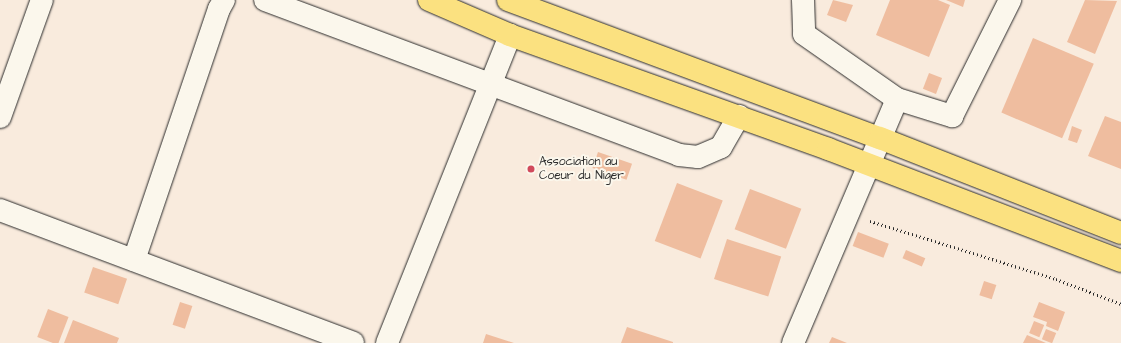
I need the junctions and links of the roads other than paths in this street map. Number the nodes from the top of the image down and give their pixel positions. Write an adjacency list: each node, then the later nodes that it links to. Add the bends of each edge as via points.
1 (42, 0): 12 (street)
2 (224, 0): 17 (street)
3 (265, 0): 9 (street)
4 (429, 0): 8 (highway)
5 (508, 0): 13 (highway)
6 (802, 0): 10 (street, via 804,34)
7 (1010, 0): 10 (street, via 952,116)
8 (510, 35): 9 (street); 11 (highway)
9 (490, 86): 11 (street, via 679,155 698,157 721,147); 20 (street)
10 (897, 99): 13 (street)
11 (739, 116): 14 (highway)
12 (0, 117)
13 (880, 138): 14 (street); 16 (highway)
14 (869, 166): 18 (highway); 21 (street, via 846,214)
15 (0, 210): 17 (street)
16 (1120, 231)
17 (134, 260): 19 (street)
18 (1121, 261)
19 (353, 343)
20 (388, 343)
21 (793, 343)

